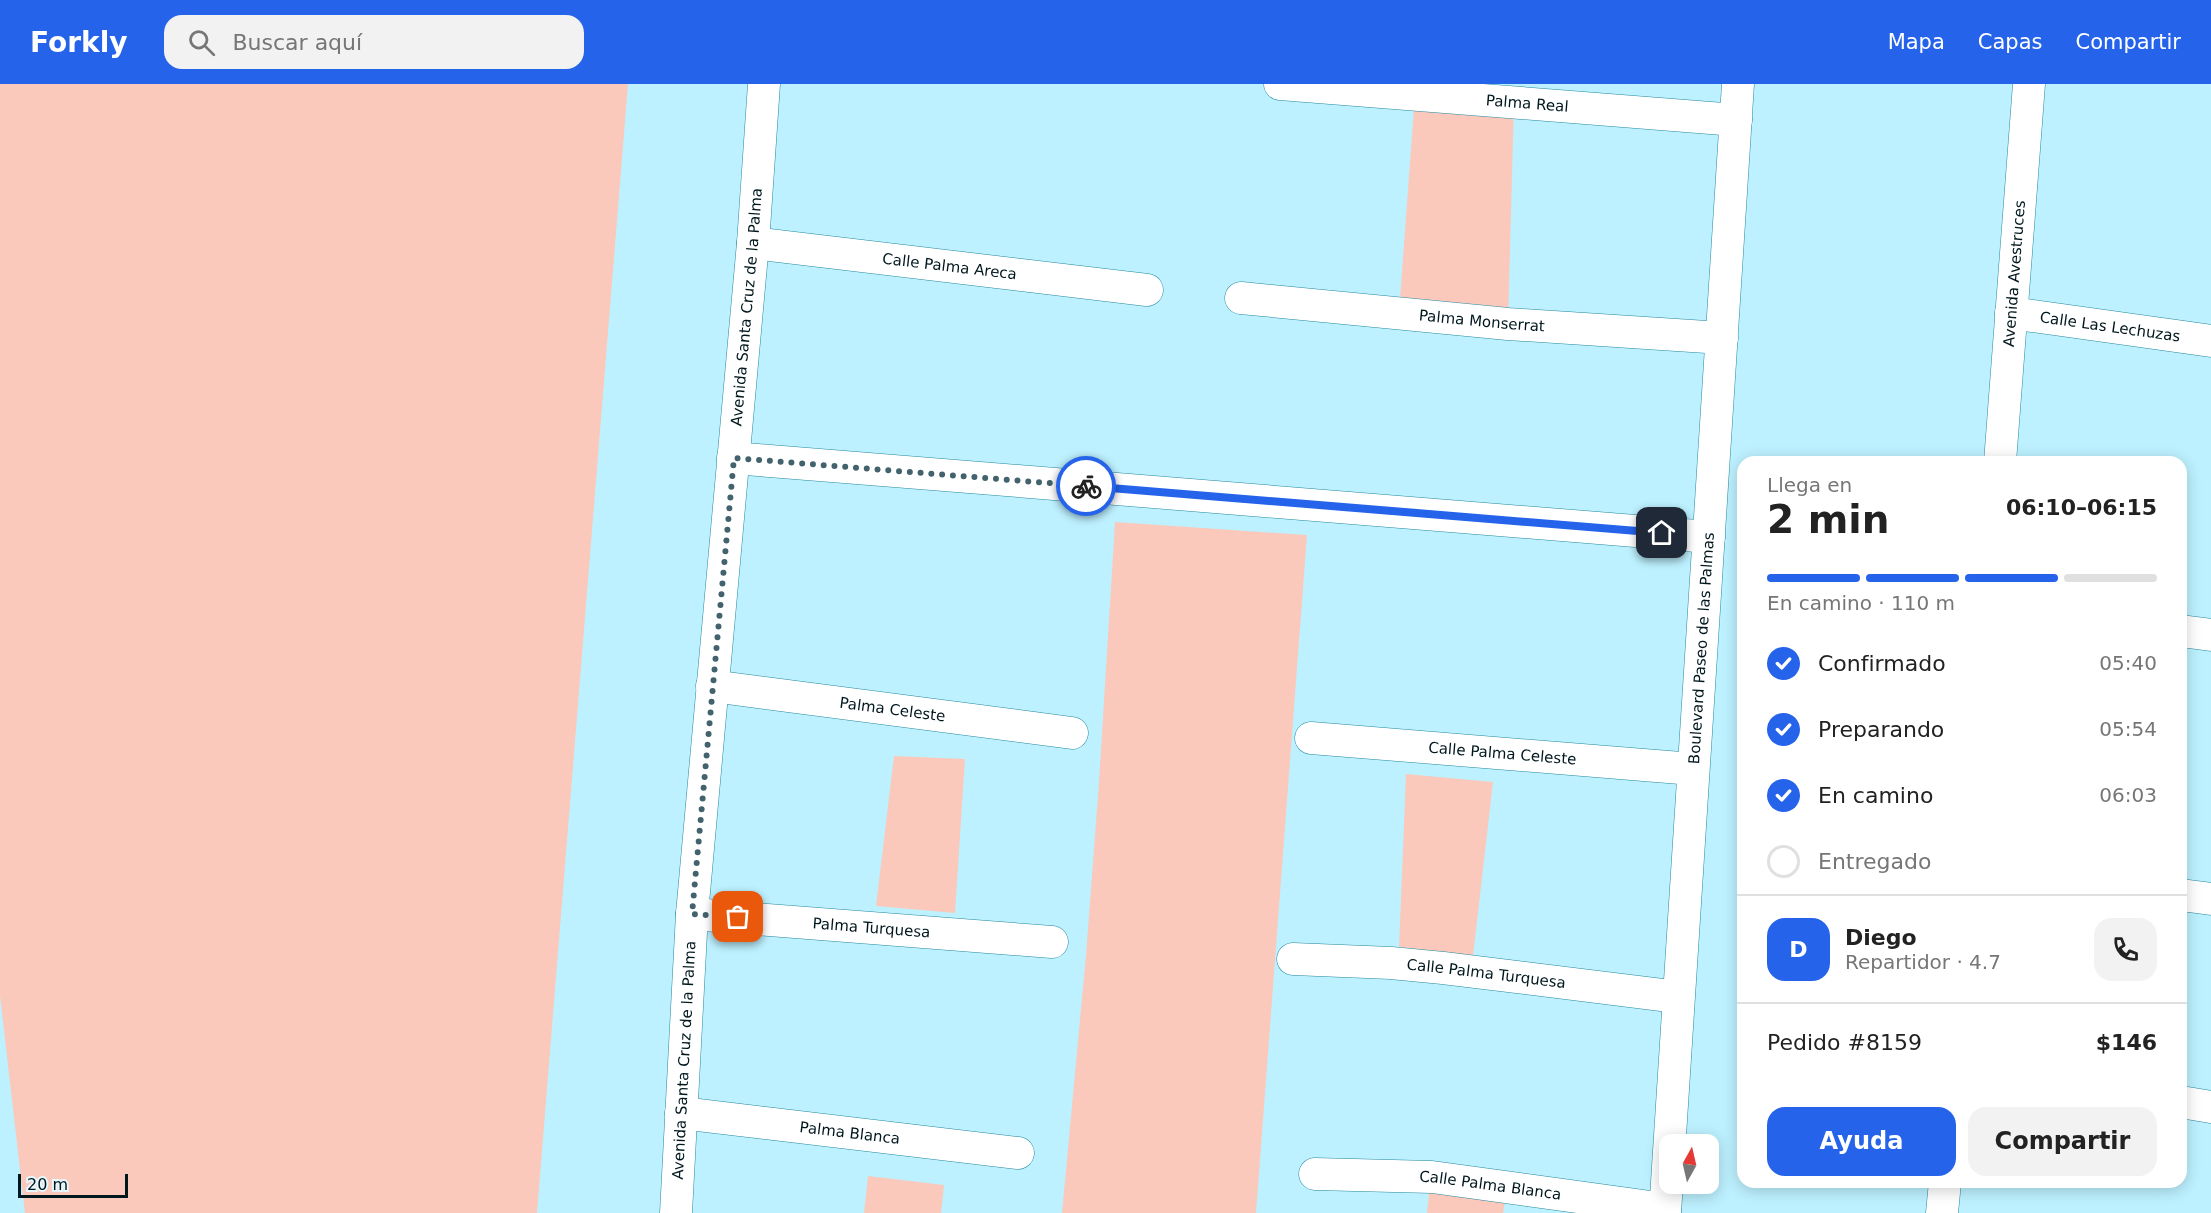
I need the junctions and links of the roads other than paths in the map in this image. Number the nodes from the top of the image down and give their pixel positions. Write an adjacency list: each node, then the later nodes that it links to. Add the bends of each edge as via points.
1 (764, 84): 6 (street, Avenida Santa Cruz de la Palma)
2 (1280, 84): 5 (street, Palma Real)
3 (1738, 84): 5 (street, Boulevard Paseo de las Palmas)
4 (2029, 84): 9 (street, Avenida Avestruces)
5 (1736, 120): 10 (street, Boulevard Paseo de las Palmas)
6 (753, 243): 7 (street, Calle Palma Areca); 13 (street, Avenida Santa Cruz de la Palma)
7 (1147, 290)
8 (1241, 298): 10 (street, Palma Monserrat, via 1508,324)
9 (2012, 313): 11 (street, Calle Las Lechuzas); 12 (street, Avenida Avestruces)
10 (1722, 339): 14 (street, Boulevard Paseo de las Palmas)
11 (2211, 341)
12 (2000, 456)
13 (734, 458): 14 (street); 17 (street, Avenida Santa Cruz de la Palma)
14 (1709, 537): 20 (street, Boulevard Paseo de las Palmas)
15 (2187, 632): 16 (street)
16 (2211, 636)
17 (712, 686): 18 (street, Palma Celeste); 23 (street, Avenida Santa Cruz de la Palma)
18 (1072, 732)
19 (1311, 738): 20 (street, Calle Palma Celeste)
20 (1693, 769): 26 (street, Boulevard Paseo de las Palmas)
21 (2187, 896): 22 (street)
22 (2211, 899)
23 (692, 914): 24 (street, Palma Turquesa); 29 (street, Avenida Santa Cruz de la Palma)
24 (1052, 942)
25 (1293, 959): 26 (street, Calle Palma Turquesa, via 1432,967)
26 (1678, 997): 33 (street, Boulevard Paseo de las Palmas)
27 (2187, 1103): 28 (street)
28 (2211, 1107)
29 (681, 1113): 30 (street, Palma Blanca); 34 (street, Avenida Santa Cruz de la Palma)
30 (1018, 1153)
31 (1315, 1174): 33 (street, Calle Palma Blanca, via 1432,1177)
32 (1944, 1188): 35 (street)
33 (1665, 1211)
34 (676, 1213)
35 (1942, 1213)

